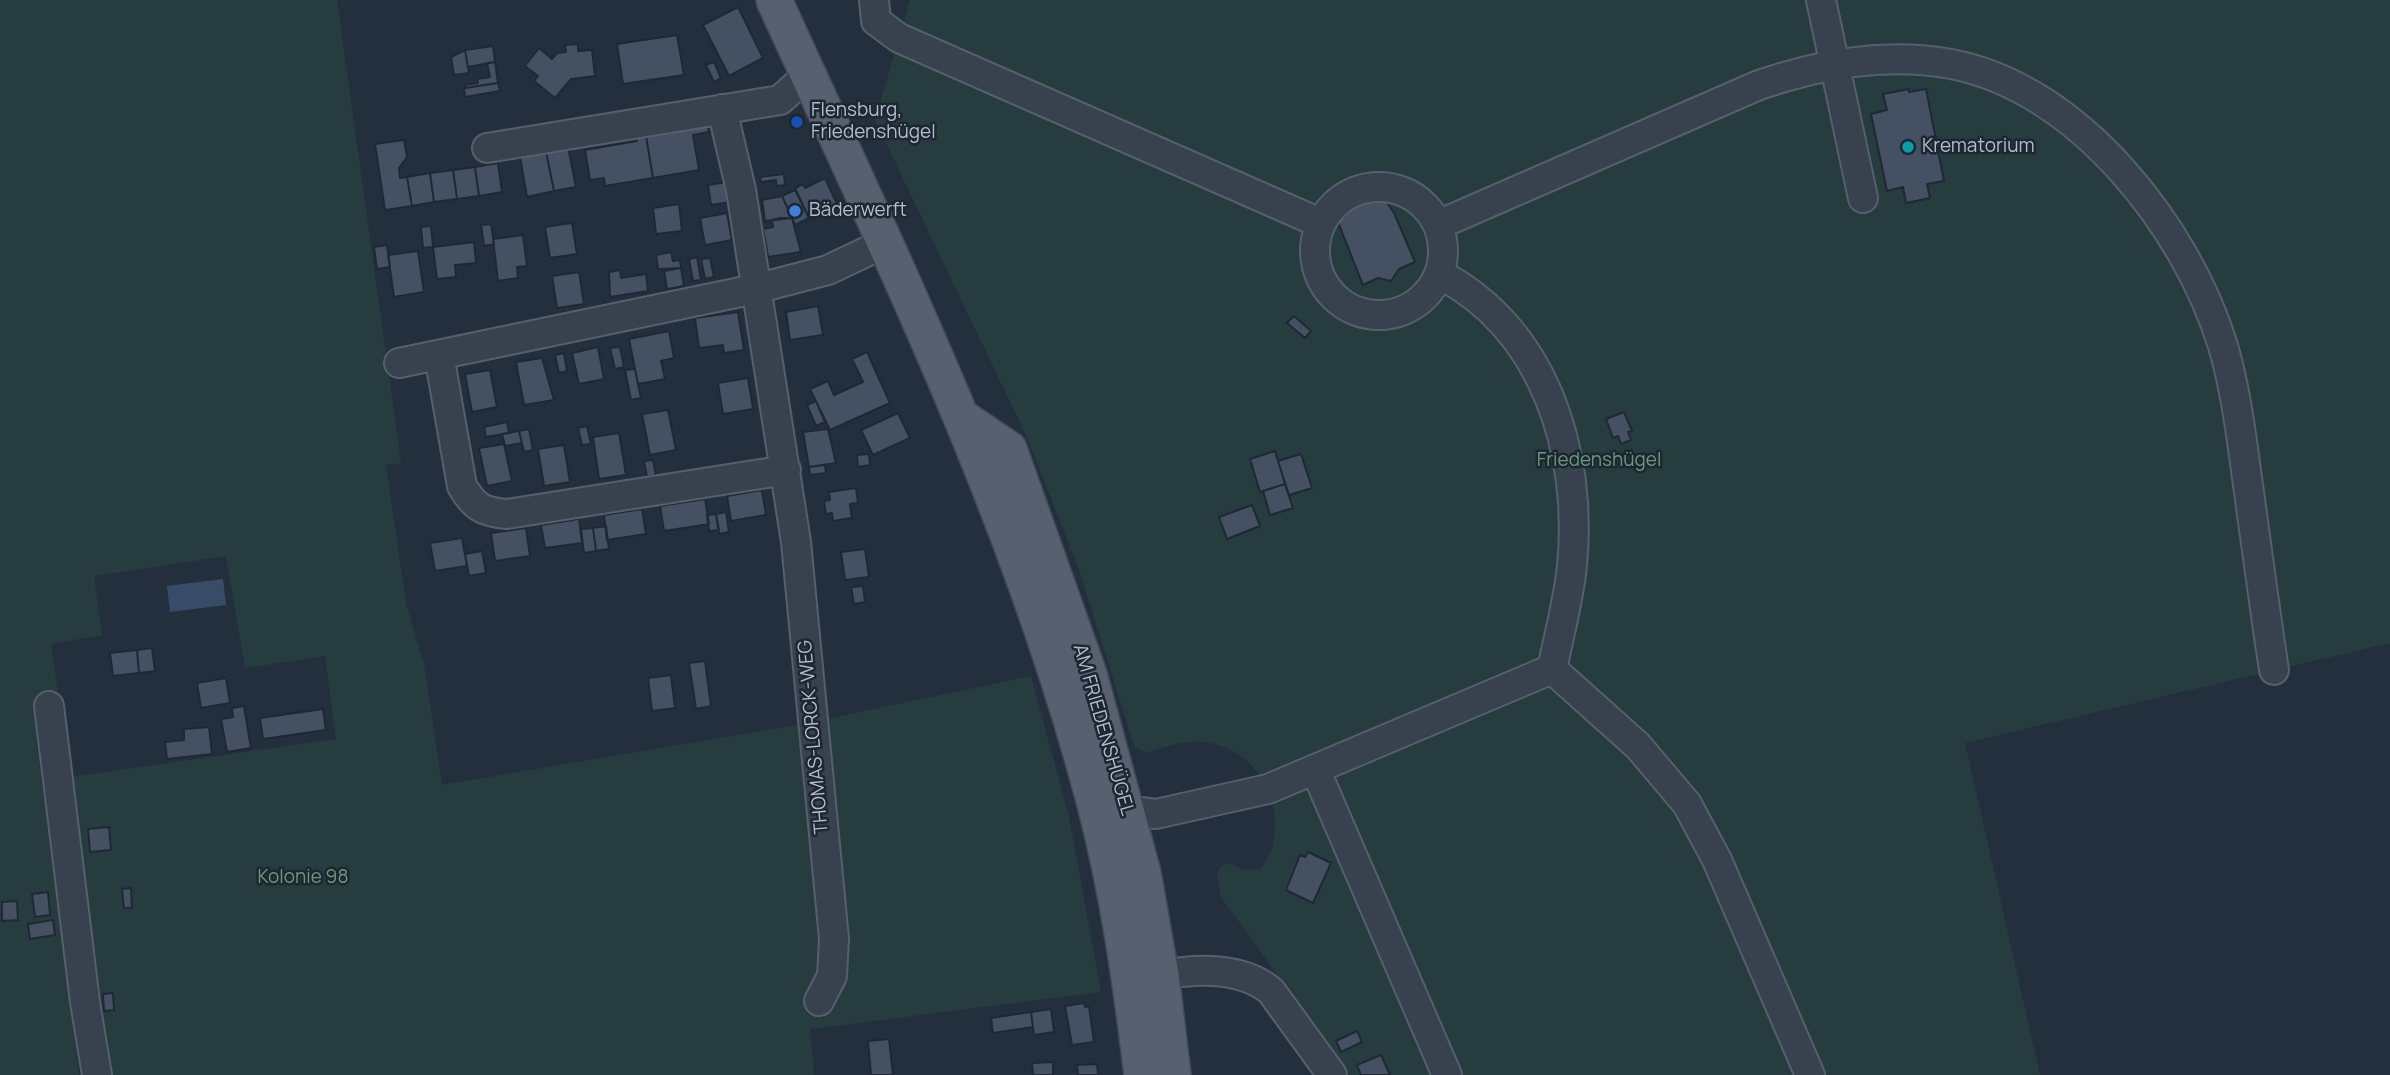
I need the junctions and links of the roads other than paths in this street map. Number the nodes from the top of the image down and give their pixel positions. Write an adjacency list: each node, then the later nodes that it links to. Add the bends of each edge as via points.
1 (774, 0): 5 (main road, AM FRIEDENSHÜGEL)
2 (874, 0): 9 (street, via 876,21 899,38)
3 (1821, 0): 4 (street)
4 (1835, 65): 8 (street); 10 (street, via 1759,85); 18 (street, via 1910,59 1953,64 2000,79 2043,103 2095,145 2127,175 2173,236 2207,299 2236,398)
5 (808, 75): 6 (street, via 780,100); 11 (main road, AM FRIEDENSHÜGEL)
6 (722, 109): 7 (street); 13 (street, THOMAS-LORCK-WEG, via 741,190)
7 (486, 148)
8 (1863, 198)
9 (1320, 223): 10 (street, via 1353,192 1377,187 1402,191 1423,204); 12 (street, via 1315,253 1320,276 1335,298 1356,311 1381,315 1405,310 1426,295)
10 (1438, 225): 12 (street, via 1443,249)
11 (887, 242): 13 (street, via 828,270); 21 (main road, AM FRIEDENSHÜGEL, via 1012,544)
12 (1439, 274): 17 (street, via 1480,298 1502,320 1539,373 1556,414 1572,479 1575,515 1572,567)
13 (755, 289): 14 (street); 16 (street, THOMAS-LORCK-WEG)
14 (439, 355): 15 (street); 16 (street, via 462,486 472,504 486,512 507,514)
15 (399, 363)
16 (786, 470): 23 (street, THOMAS-LORCK-WEG, via 834,939 832,976)
17 (1552, 669): 20 (street); 29 (street, via 1638,746 1687,804 1717,860)
18 (2274, 670)
19 (49, 706): 24 (street)
20 (1315, 769): 21 (street, via 1268,789 1156,814); 28 (street)
21 (1111, 808): 22 (main road, AM FRIEDENSHÜGEL)
22 (1145, 977): 25 (main road, AM FRIEDENSHÜGEL); 26 (main road, AM FRIEDENSHÜGEL); 27 (street, via 1227,972 1259,981 1271,990)
23 (819, 1000)
24 (97, 1075)
25 (1142, 1075)
26 (1173, 1075)
27 (1332, 1075)
28 (1447, 1075)
29 (1810, 1075)

